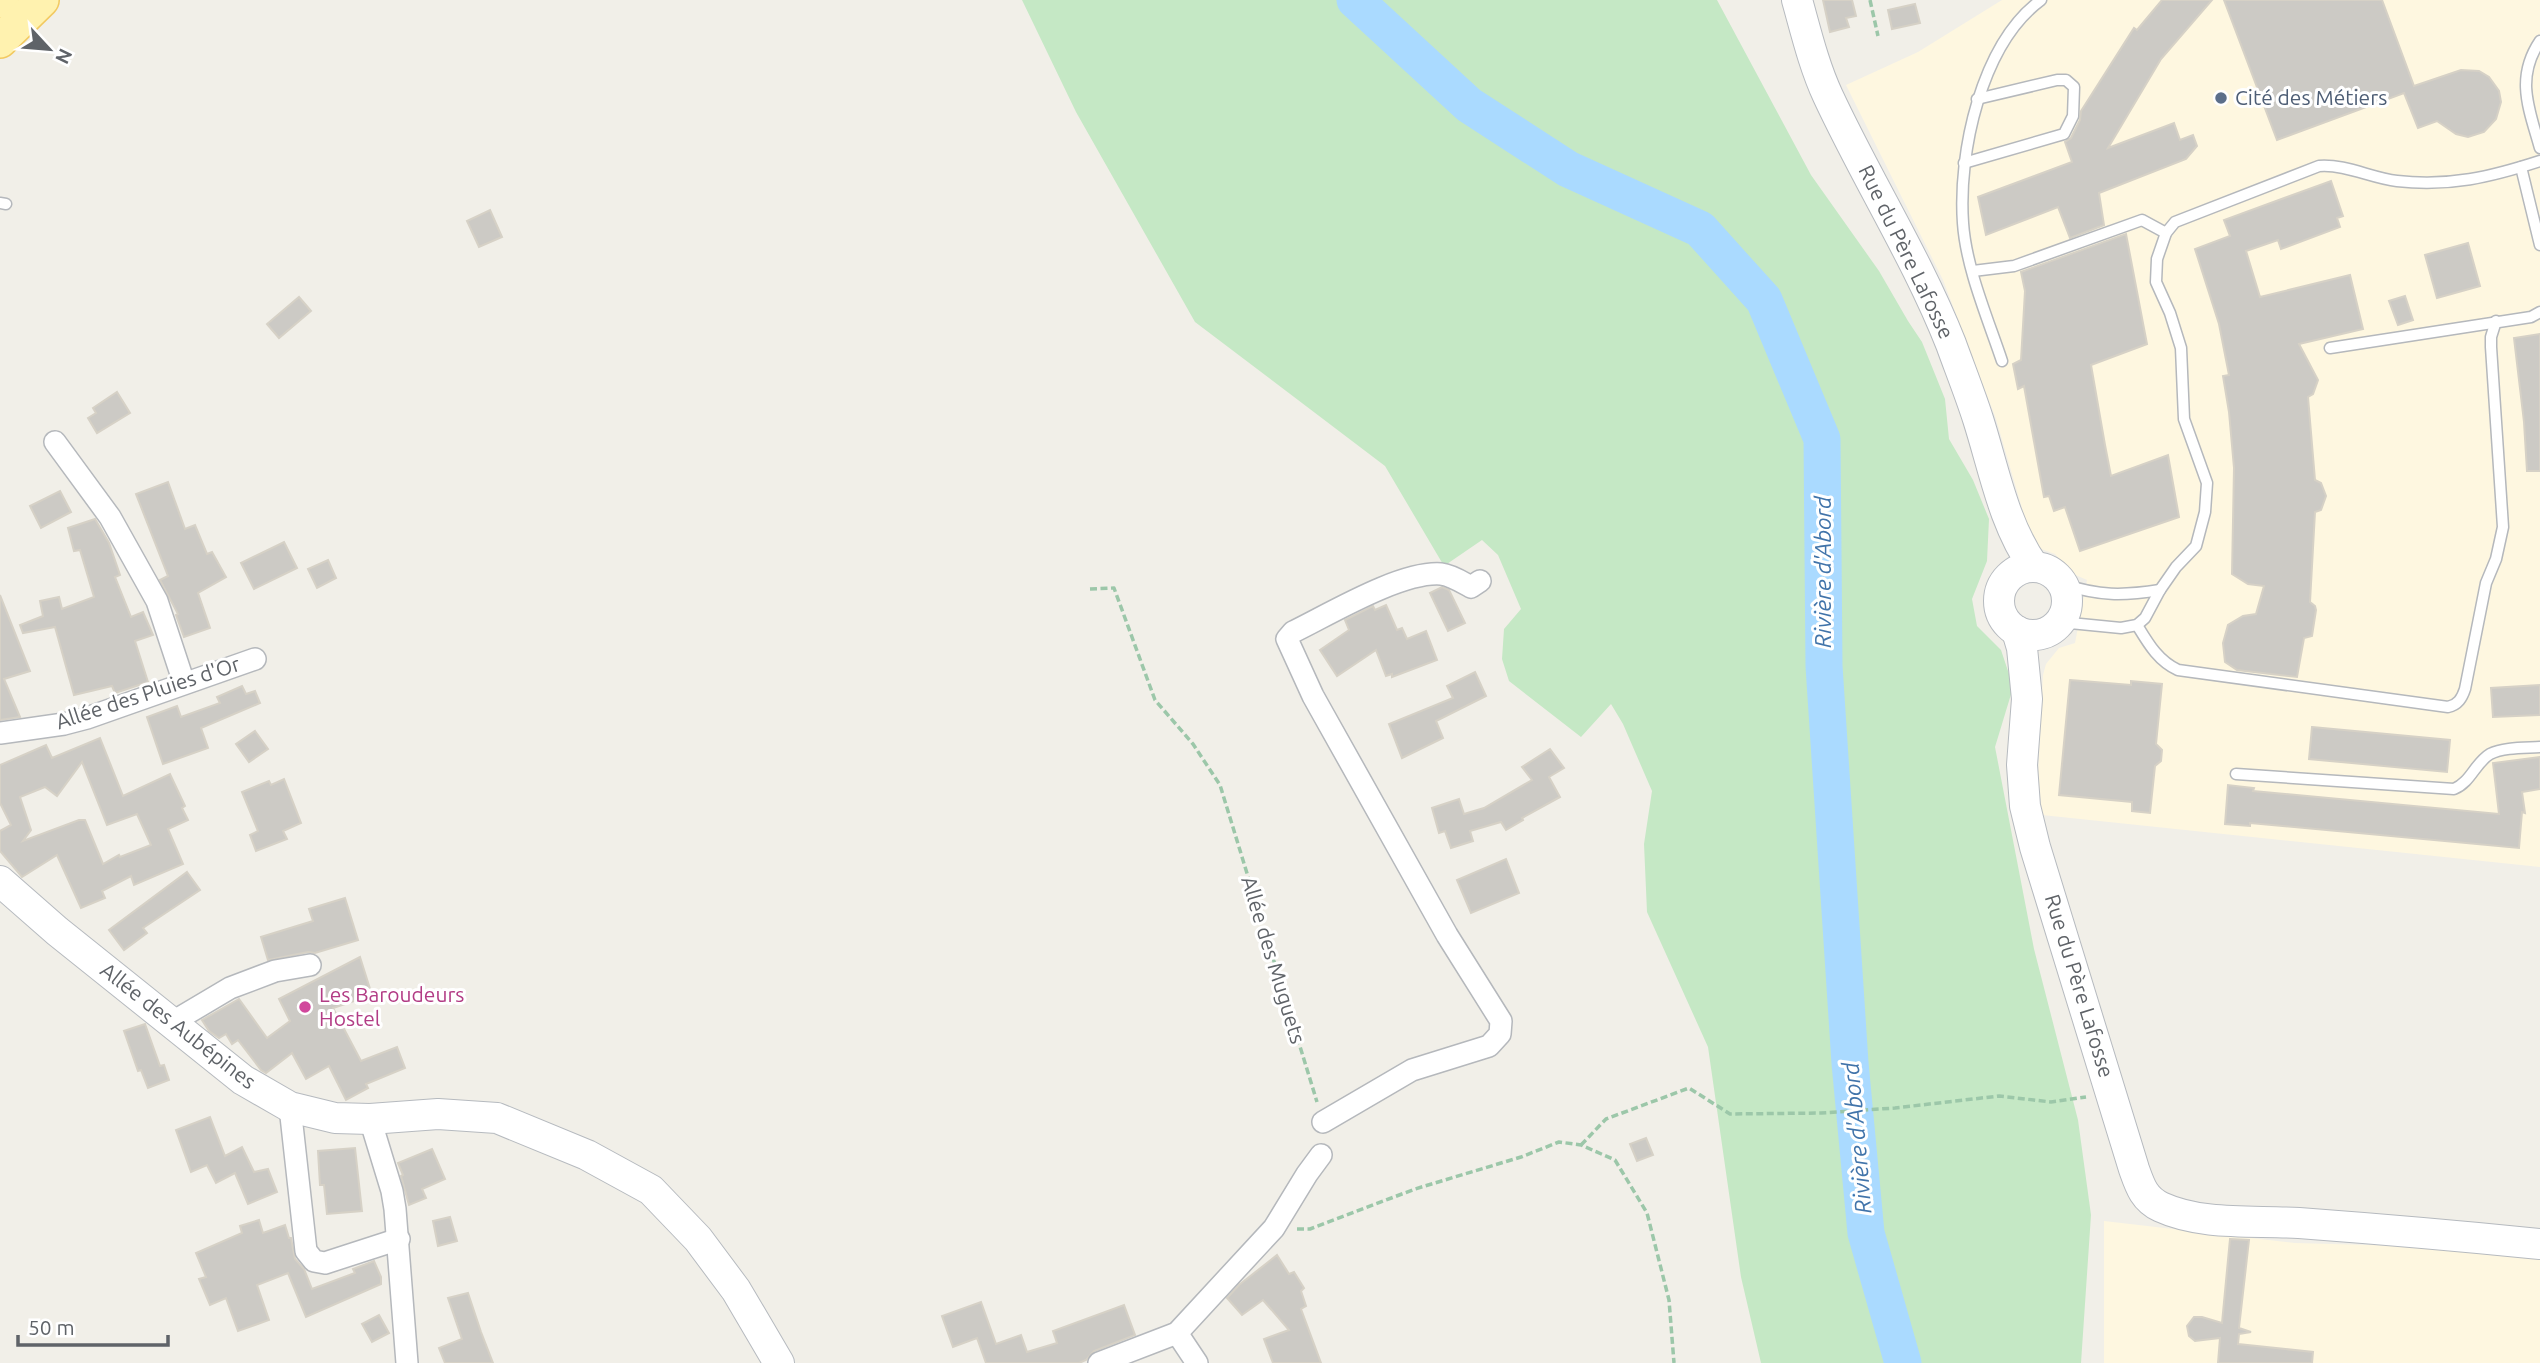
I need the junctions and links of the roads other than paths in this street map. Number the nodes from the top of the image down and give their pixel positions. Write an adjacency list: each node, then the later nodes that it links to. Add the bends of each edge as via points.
1 (42, 0): 4 (main road)
2 (1797, 0): 20 (street, Rue du Père Lafosse, via 1828,95 1918,270 1950,343 2018,539)
3 (2041, 0): 6 (lane, via 2007,37)
4 (0, 41)
5 (2540, 41): 7 (lane, via 2525,75 2526,99)
6 (1977, 99): 9 (lane); 9 (lane, via 2057,80 2074,87 2073,116 2064,134)
7 (2540, 148)
8 (2540, 161): 10 (lane)
9 (1964, 163): 14 (lane, via 1963,224)
10 (2521, 167): 11 (lane, via 2480,180 2433,183 2395,181 2319,166 2190,215); 12 (lane)
11 (2166, 233): 14 (lane, via 2142,220 2014,266); 23 (lane, via 2155,282 2181,348 2184,419 2207,483 2196,546)
12 (2538, 234): 13 (lane)
13 (2540, 245)
14 (1973, 271): 18 (lane)
15 (2540, 312): 16 (lane)
16 (2496, 321): 17 (lane); 24 (lane, via 2491,347 2503,527 2486,583 2465,689 2455,706 2178,670 2158,657)
17 (2330, 348)
18 (2002, 361)
19 (55, 442): 27 (street, via 110,517 157,601)
20 (2021, 573): 22 (street, via 2055,576); 25 (street, via 2002,587 1999,607 2008,625)
21 (1480, 581): 36 (street, via 1471,587 1438,574 1401,580 1287,639 1313,696 1501,1021 1500,1034 1489,1046 1412,1070)
22 (2062, 584): 23 (lane, via 2126,596); 25 (street, via 2066,610)
23 (2160, 590): 24 (lane, via 2146,618)
24 (2137, 625): 25 (lane)
25 (2041, 628): 39 (street, Rue du Père Lafosse, via 2027,699 2022,765 2025,806 2145,1195 2180,1214 2215,1219)
26 (255, 659): 27 (street, Allée des Pluies d'Or)
27 (184, 683): 28 (street, Allée des Pluies d'Or, via 87,718)
28 (0, 733)
29 (2540, 747): 30 (lane, via 2490,754 2454,789)
30 (2236, 774)
31 (0, 881): 33 (street, Allée des Aubépines)
32 (310, 965): 33 (street, via 275,971 230,988)
33 (171, 1023): 34 (street, Allée des Aubépines, via 243,1080)
34 (290, 1107): 35 (street, Allée des Aubépines, via 335,1118); 38 (street, via 306,1251 314,1261 325,1263)
35 (370, 1119): 38 (street, via 392,1191); 42 (street, Allée des Aubépines, via 438,1114 497,1118 587,1155 651,1190 729,1280)
36 (1323, 1122)
37 (1321, 1155): 40 (street, via 1274,1227)
38 (399, 1239): 41 (street)
39 (2540, 1244)
40 (1177, 1333): 43 (street); 44 (street)
41 (407, 1363)
42 (779, 1363)
43 (1099, 1363)
44 (1197, 1363)

